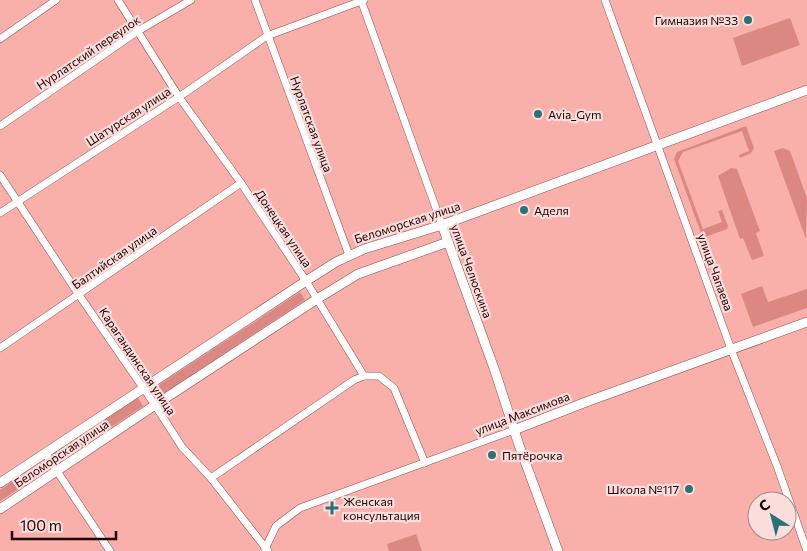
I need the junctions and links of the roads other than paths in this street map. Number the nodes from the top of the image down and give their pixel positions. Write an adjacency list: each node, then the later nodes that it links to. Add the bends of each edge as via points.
1 (56, 0): 9 (street)
2 (118, 0): 7 (street, Донецкая улица)
3 (191, 0): 7 (street, Нурлатский переулок)
4 (255, 0): 8 (street, Нурлатская улица)
5 (362, 0): 8 (street, Шатурская улица); 18 (street, улица Челюскина)
6 (605, 0): 13 (street, улица Чапаева)
7 (138, 31): 11 (street, Донецкая улица); 12 (street, Нурлатский переулок)
8 (267, 36): 11 (street, Шатурская улица); 20 (street, Нурлатская улица)
9 (0, 39)
10 (807, 90): 13 (main road, Беломорская улица)
11 (179, 97): 15 (street, Донецкая улица); 16 (street, Шатурская улица)
12 (0, 126)
13 (658, 145): 18 (main road, Беломорская улица); 26 (street, улица Чапаева)
14 (0, 175): 16 (street, Карагандинская улица)
15 (241, 183): 21 (street, Донецкая улица); 22 (street, Балтийская улица)
16 (16, 202): 17 (street, Шатурская улица); 22 (street, Карагандинская улица)
17 (0, 213)
18 (442, 224): 19 (main road, улица Челюскина); 20 (main road, Беломорская улица)
19 (448, 242): 23 (main road, Беломорская улица, via 358,274); 30 (main road, улица Челюскина)
20 (349, 255): 21 (main road, Беломорская улица)
21 (306, 281): 23 (street, Донецкая улица); 28 (main road, Беломорская улица)
22 (79, 295): 25 (street, Балтийская улица); 28 (street, Карагандинская улица)
23 (317, 299): 27 (street, Донецкая улица); 29 (main road, Беломорская улица)
24 (807, 322): 26 (main road, улица Максимова)
25 (0, 348)
26 (731, 349): 30 (main road, улица Максимова); 40 (street, улица Чапаева)
27 (364, 376): 32 (street, via 379,376 394,388); 34 (street)
28 (143, 388): 29 (street, Карагандинская улица); 31 (main road, Беломорская улица)
29 (155, 405): 33 (main road, Беломорская улица); 34 (street, Карагандинская улица, via 182,447)
30 (514, 430): 32 (street, улица Максимова); 39 (main road, улица Челюскина)
31 (45, 453): 33 (street); 35 (main road, Беломорская улица)
32 (425, 463): 37 (street, улица Максимова, via 300,508 276,526)
33 (57, 471): 36 (main road, Беломорская улица); 38 (street)
34 (210, 478): 37 (street, Карагандинская улица)
35 (1, 481)
36 (0, 509)
37 (265, 550)
38 (110, 551)
39 (558, 551)
40 (807, 551)

